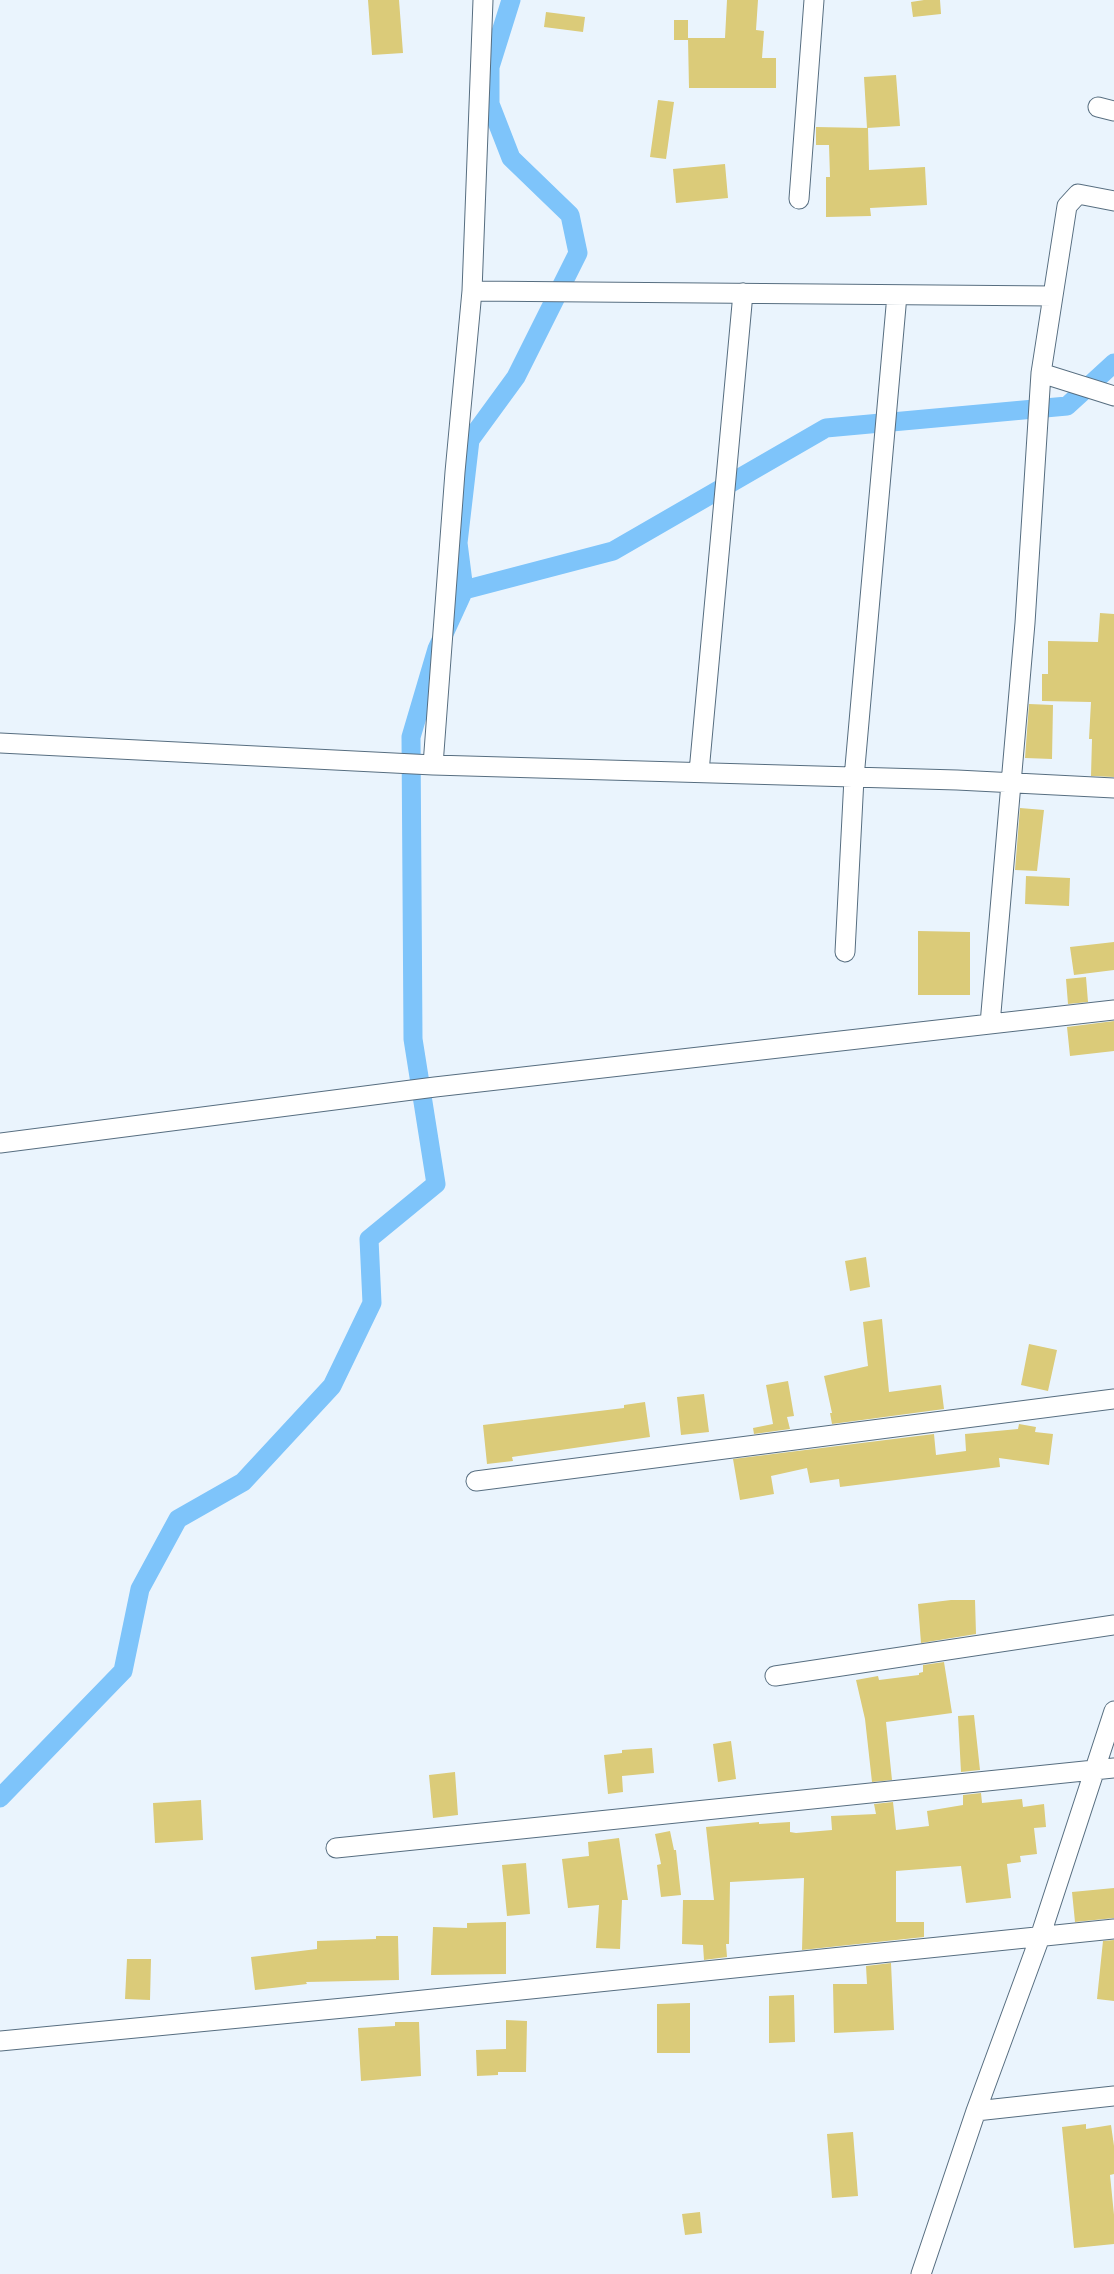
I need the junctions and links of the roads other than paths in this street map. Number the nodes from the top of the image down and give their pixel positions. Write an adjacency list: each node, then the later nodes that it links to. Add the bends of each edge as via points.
1 (483, 0): 5 (street)
2 (814, 0): 3 (street)
3 (799, 198)
4 (1114, 201): 8 (street, via 1078,194 1067,206)
5 (472, 292): 6 (street); 12 (street)
6 (743, 293): 7 (street); 13 (street)
7 (897, 295): 8 (street); 14 (street)
8 (1053, 296): 9 (street)
9 (1040, 373): 10 (street); 15 (street, via 1024,623)
10 (1114, 396)
11 (0, 743): 12 (street)
12 (433, 765): 13 (street)
13 (699, 772): 14 (street)
14 (854, 778): 15 (street); 17 (street)
15 (1009, 783): 16 (street); 19 (street)
16 (1114, 788)
17 (845, 952)
18 (1114, 1010): 19 (street)
19 (990, 1024): 20 (street, via 435,1086)
20 (0, 1143)
21 (1114, 1399): 22 (street)
22 (476, 1481)
23 (1114, 1625): 24 (street)
24 (775, 1676)
25 (1114, 1711): 27 (street)
26 (1114, 1768): 27 (street)
27 (1094, 1770): 28 (street); 30 (street)
28 (336, 1848)
29 (1114, 1930): 30 (street)
30 (1040, 1937): 31 (street); 33 (street)
31 (0, 2041)
32 (1114, 2096): 33 (street)
33 (976, 2111): 34 (street)
34 (921, 2274)

